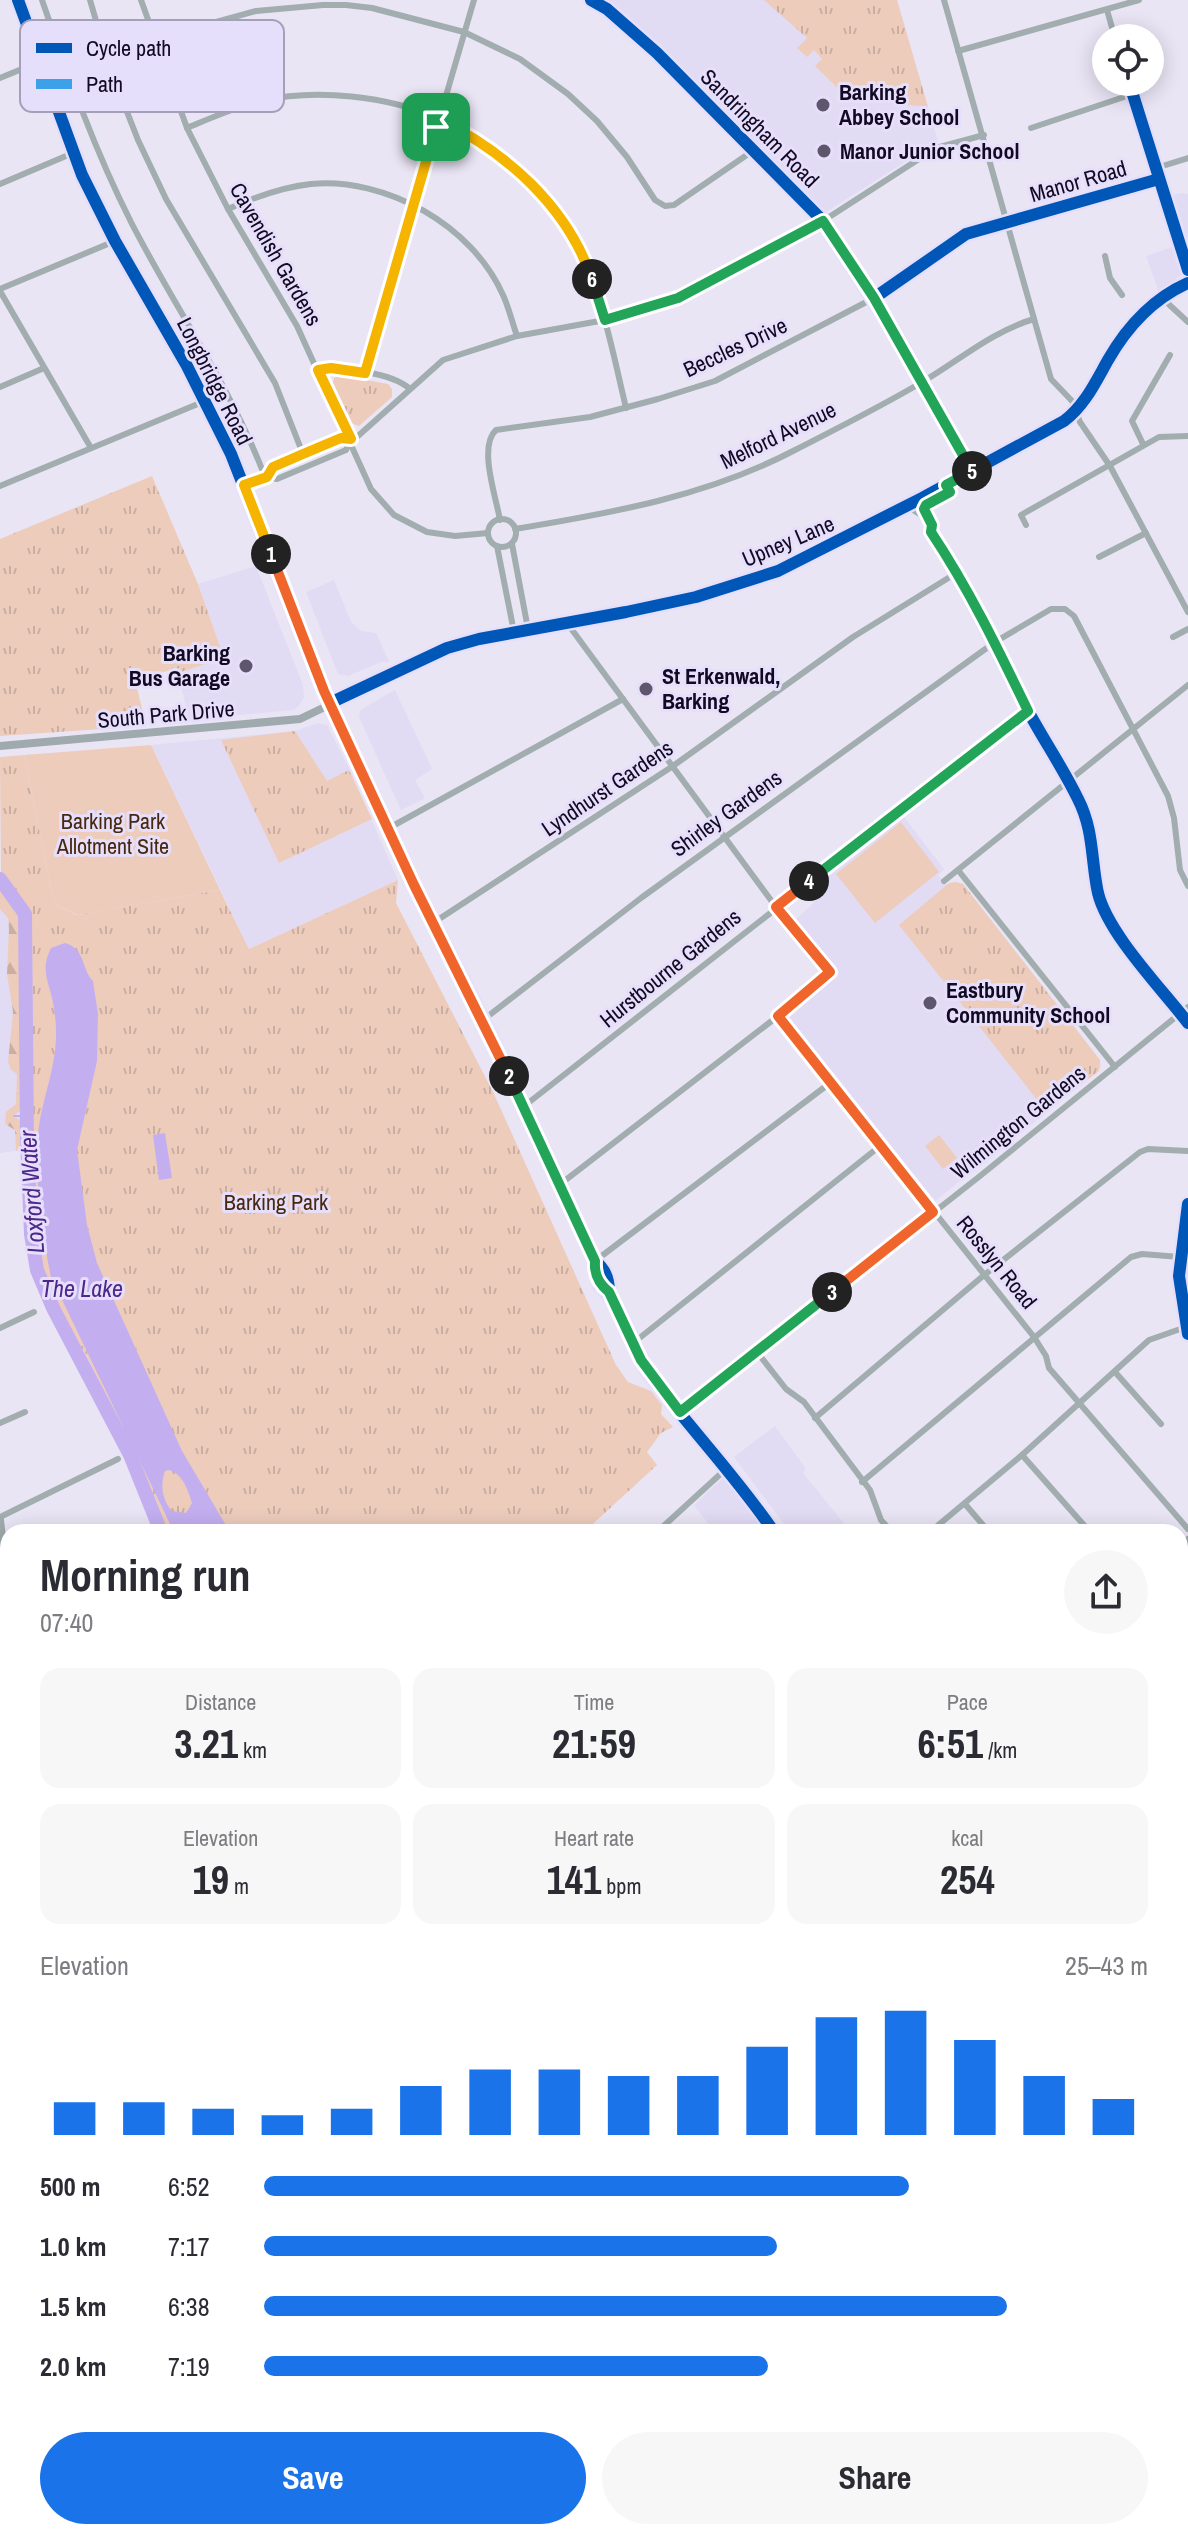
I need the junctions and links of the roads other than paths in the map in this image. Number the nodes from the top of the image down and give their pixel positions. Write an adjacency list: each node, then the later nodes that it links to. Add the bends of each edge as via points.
1 (18, 0): 10 (main road, Longbridge Road)
2 (42, 0): 11 (street)
3 (90, 0): 12 (street)
4 (141, 0): 13 (street, Cavendish Gardens)
5 (474, 0): 16 (street)
6 (591, 0): 32 (street, Sandringham Road, via 657,53)
7 (944, 0): 17 (street)
8 (1139, 0): 9 (street)
9 (1107, 10): 15 (street); 17 (street)
10 (25, 20)
11 (50, 20)
12 (96, 20)
13 (148, 20)
14 (223, 20): 16 (street, via 256,11 346,5)
15 (1111, 24)
16 (464, 32): 28 (street); 32 (street, via 520,59 568,94 597,121 660,204 674,205)
17 (958, 51): 31 (street)
18 (20, 70): 19 (street)
19 (0, 78)
20 (1127, 96): 30 (street)
21 (1134, 96): 35 (street)
22 (284, 98): 28 (street, via 361,97)
23 (58, 112): 33 (main road, Longbridge Road)
24 (87, 112): 72 (street, via 131,220 205,351)
25 (127, 112): 69 (street, via 166,199 275,383)
26 (181, 112): 29 (street, Cavendish Gardens)
27 (226, 112): 29 (street)
28 (439, 119): 38 (street); 52 (street, via 480,142 551,203 588,267)
29 (187, 128): 39 (street, Cavendish Gardens)
30 (1031, 128)
31 (984, 135): 40 (street, via 936,148); 41 (street)
32 (754, 150): 40 (street, Sandringham Road)
33 (73, 153): 37 (street); 42 (main road, Longbridge Road)
34 (1188, 158): 35 (street)
35 (1156, 168): 36 (street)
36 (1159, 179): 41 (street, Manor Road); 43 (street)
37 (0, 184)
38 (413, 205): 39 (street, via 380,193 311,184); 54 (street, via 447,227 487,269 503,294); 58 (street)
39 (228, 209): 57 (street, Cavendish Gardens)
40 (823, 221): 49 (street, Sandringham Road); 52 (street, via 678,298)
41 (1008, 222): 49 (street, Beccles Drive, via 966,234); 51 (street)
42 (115, 241): 47 (street); 62 (main road, Longbridge Road)
43 (1185, 245): 45 (street)
44 (1105, 256): 48 (street, via 1110,278)
45 (1188, 270)
46 (1188, 283): 50 (street, Upney Lane)
47 (0, 290): 56 (street)
48 (1122, 295)
49 (874, 298): 59 (street, Sandringham Road); 63 (street, Beccles Drive, via 715,381)
50 (1162, 298): 53 (street); 64 (street, Upney Lane, via 1127,331)
51 (1034, 319): 59 (street, Melford Avenue, via 995,334); 64 (street, via 1051,379 1072,401)
52 (605, 320): 54 (street); 63 (street)
53 (1188, 322)
54 (517, 336): 61 (street, via 443,360)
55 (1170, 355): 67 (street, via 1132,421)
56 (44, 368): 60 (street); 68 (street)
57 (318, 370): 58 (street); 66 (street, Cavendish Gardens)
58 (365, 373): 61 (street, via 399,380)
59 (923, 381): 71 (street, Sandringham Road); 78 (street, Melford Avenue, via 794,451 719,484 629,508)
60 (0, 387)
61 (410, 389): 66 (street)
62 (205, 401): 68 (street); 73 (main road, Longbridge Road)
63 (626, 408): 76 (street, Beccles Drive, via 504,428 490,436 487,453)
64 (1075, 412): 70 (street); 71 (street, Upney Lane)
65 (1188, 436): 67 (street, via 1163,435)
66 (351, 439): 69 (street); 72 (street, via 346,450 277,479); 79 (street, Cavendish Gardens, via 371,489 404,522 440,535)
67 (1143, 444): 70 (street)
68 (91, 448): 74 (street)
69 (303, 454): 72 (street, via 273,467)
70 (1110, 466): 77 (street, via 1021,515); 80 (street)
71 (972, 472): 75 (street, Upney Lane)
72 (266, 477): 73 (street)
73 (244, 485): 94 (main road, Longbridge Road)
74 (0, 486)
75 (907, 506): 84 (street, via 921,515); 86 (street, Upney Lane, via 778,571 696,597)
76 (500, 520): 78 (street); 79 (street)
77 (1026, 525)
78 (515, 529): 81 (street)
79 (488, 533): 82 (street)
80 (1146, 533): 83 (street); 85 (street)
81 (512, 544): 82 (street); 87 (street)
82 (497, 546): 89 (street)
83 (1099, 557)
84 (958, 572): 91 (street); 98 (street, Lyndhurst Gardens, via 853,637)
85 (1188, 612)
86 (567, 623): 87 (street, Upney Lane); 93 (street)
87 (528, 629): 89 (street, Upney Lane)
88 (1188, 629): 90 (street)
89 (514, 632): 94 (street, Upney Lane, via 447,648)
90 (1173, 637)
91 (995, 642): 95 (street); 96 (street, via 1051,609 1065,609 1074,616); 101 (street, Shirley Gardens)
92 (1188, 685): 96 (street)
93 (623, 699): 98 (street); 100 (street)
94 (330, 703): 97 (street, South Park Drive, via 291,721); 100 (main road, Longbridge Road)
95 (1028, 711): 99 (street); 105 (street, Hurstbourne Gardens)
96 (1134, 727): 99 (street); 104 (street, via 1168,796 1180,870)
97 (0, 746)
98 (673, 766): 101 (street); 106 (street, Lyndhurst Gardens)
99 (1067, 780): 102 (street); 108 (street, via 1090,829 1103,906)
100 (389, 828): 106 (main road, Longbridge Road)
101 (725, 836): 105 (street); 110 (street, Shirley Gardens)
102 (958, 870): 103 (street); 112 (street)
103 (944, 881)
104 (1188, 886)
105 (776, 907): 109 (street, via 830,972); 114 (street, Hurstbourne Gardens)
106 (433, 923): 110 (main road, Longbridge Road)
107 (1188, 1007): 108 (street, Wilmington Gardens)
108 (1180, 1013): 111 (street); 112 (street, Wilmington Gardens)
109 (778, 1016): 113 (street, Rosslyn Road); 117 (street)
110 (483, 1020): 114 (main road, Longbridge Road)
111 (1188, 1023)
112 (1115, 1067): 119 (street, Wilmington Gardens)
113 (830, 1083): 115 (street, Rosslyn Road); 121 (street)
114 (523, 1107): 117 (main road, Longbridge Road)
115 (880, 1146): 119 (street, Rosslyn Road); 127 (street)
116 (1188, 1151): 122 (street, via 1143,1150)
117 (559, 1185): 121 (main road, Longbridge Road)
118 (1188, 1204): 120 (street)
119 (933, 1212): 122 (street, Rosslyn Road); 128 (street, Wilmington Gardens)
120 (1180, 1257): 125 (street); 126 (street, via 1131,1257)
121 (595, 1261): 127 (main road, Longbridge Road, via 594,1270)
122 (983, 1276): 126 (street, Rosslyn Road); 133 (street)
123 (34, 1312): 124 (street)
124 (0, 1328)
125 (1187, 1330): 129 (street, via 1149,1340)
126 (1034, 1337): 130 (street, Rosslyn Road, via 1049,1368); 139 (street)
127 (632, 1344): 132 (main road, Longbridge Road)
128 (757, 1352): 132 (street, Wilmington Gardens); 133 (street)
129 (1115, 1372): 130 (street); 135 (street)
130 (1078, 1402): 136 (street); 148 (street, Rosslyn Road)
131 (25, 1412): 134 (street)
132 (680, 1412): 138 (main road, Longbridge Road)
133 (815, 1418): 139 (street)
134 (0, 1423)
135 (1161, 1424)
136 (1022, 1455): 140 (street); 147 (street)
137 (118, 1459): 141 (street)
138 (727, 1468): 142 (street); 143 (main road, Longbridge Road)
139 (862, 1482): 144 (street)
140 (965, 1504): 145 (street); 146 (street)
141 (0, 1518)
142 (666, 1524)
143 (767, 1524)
144 (885, 1524)
145 (940, 1524)
146 (982, 1524)
147 (1083, 1524)
148 (1184, 1524)

